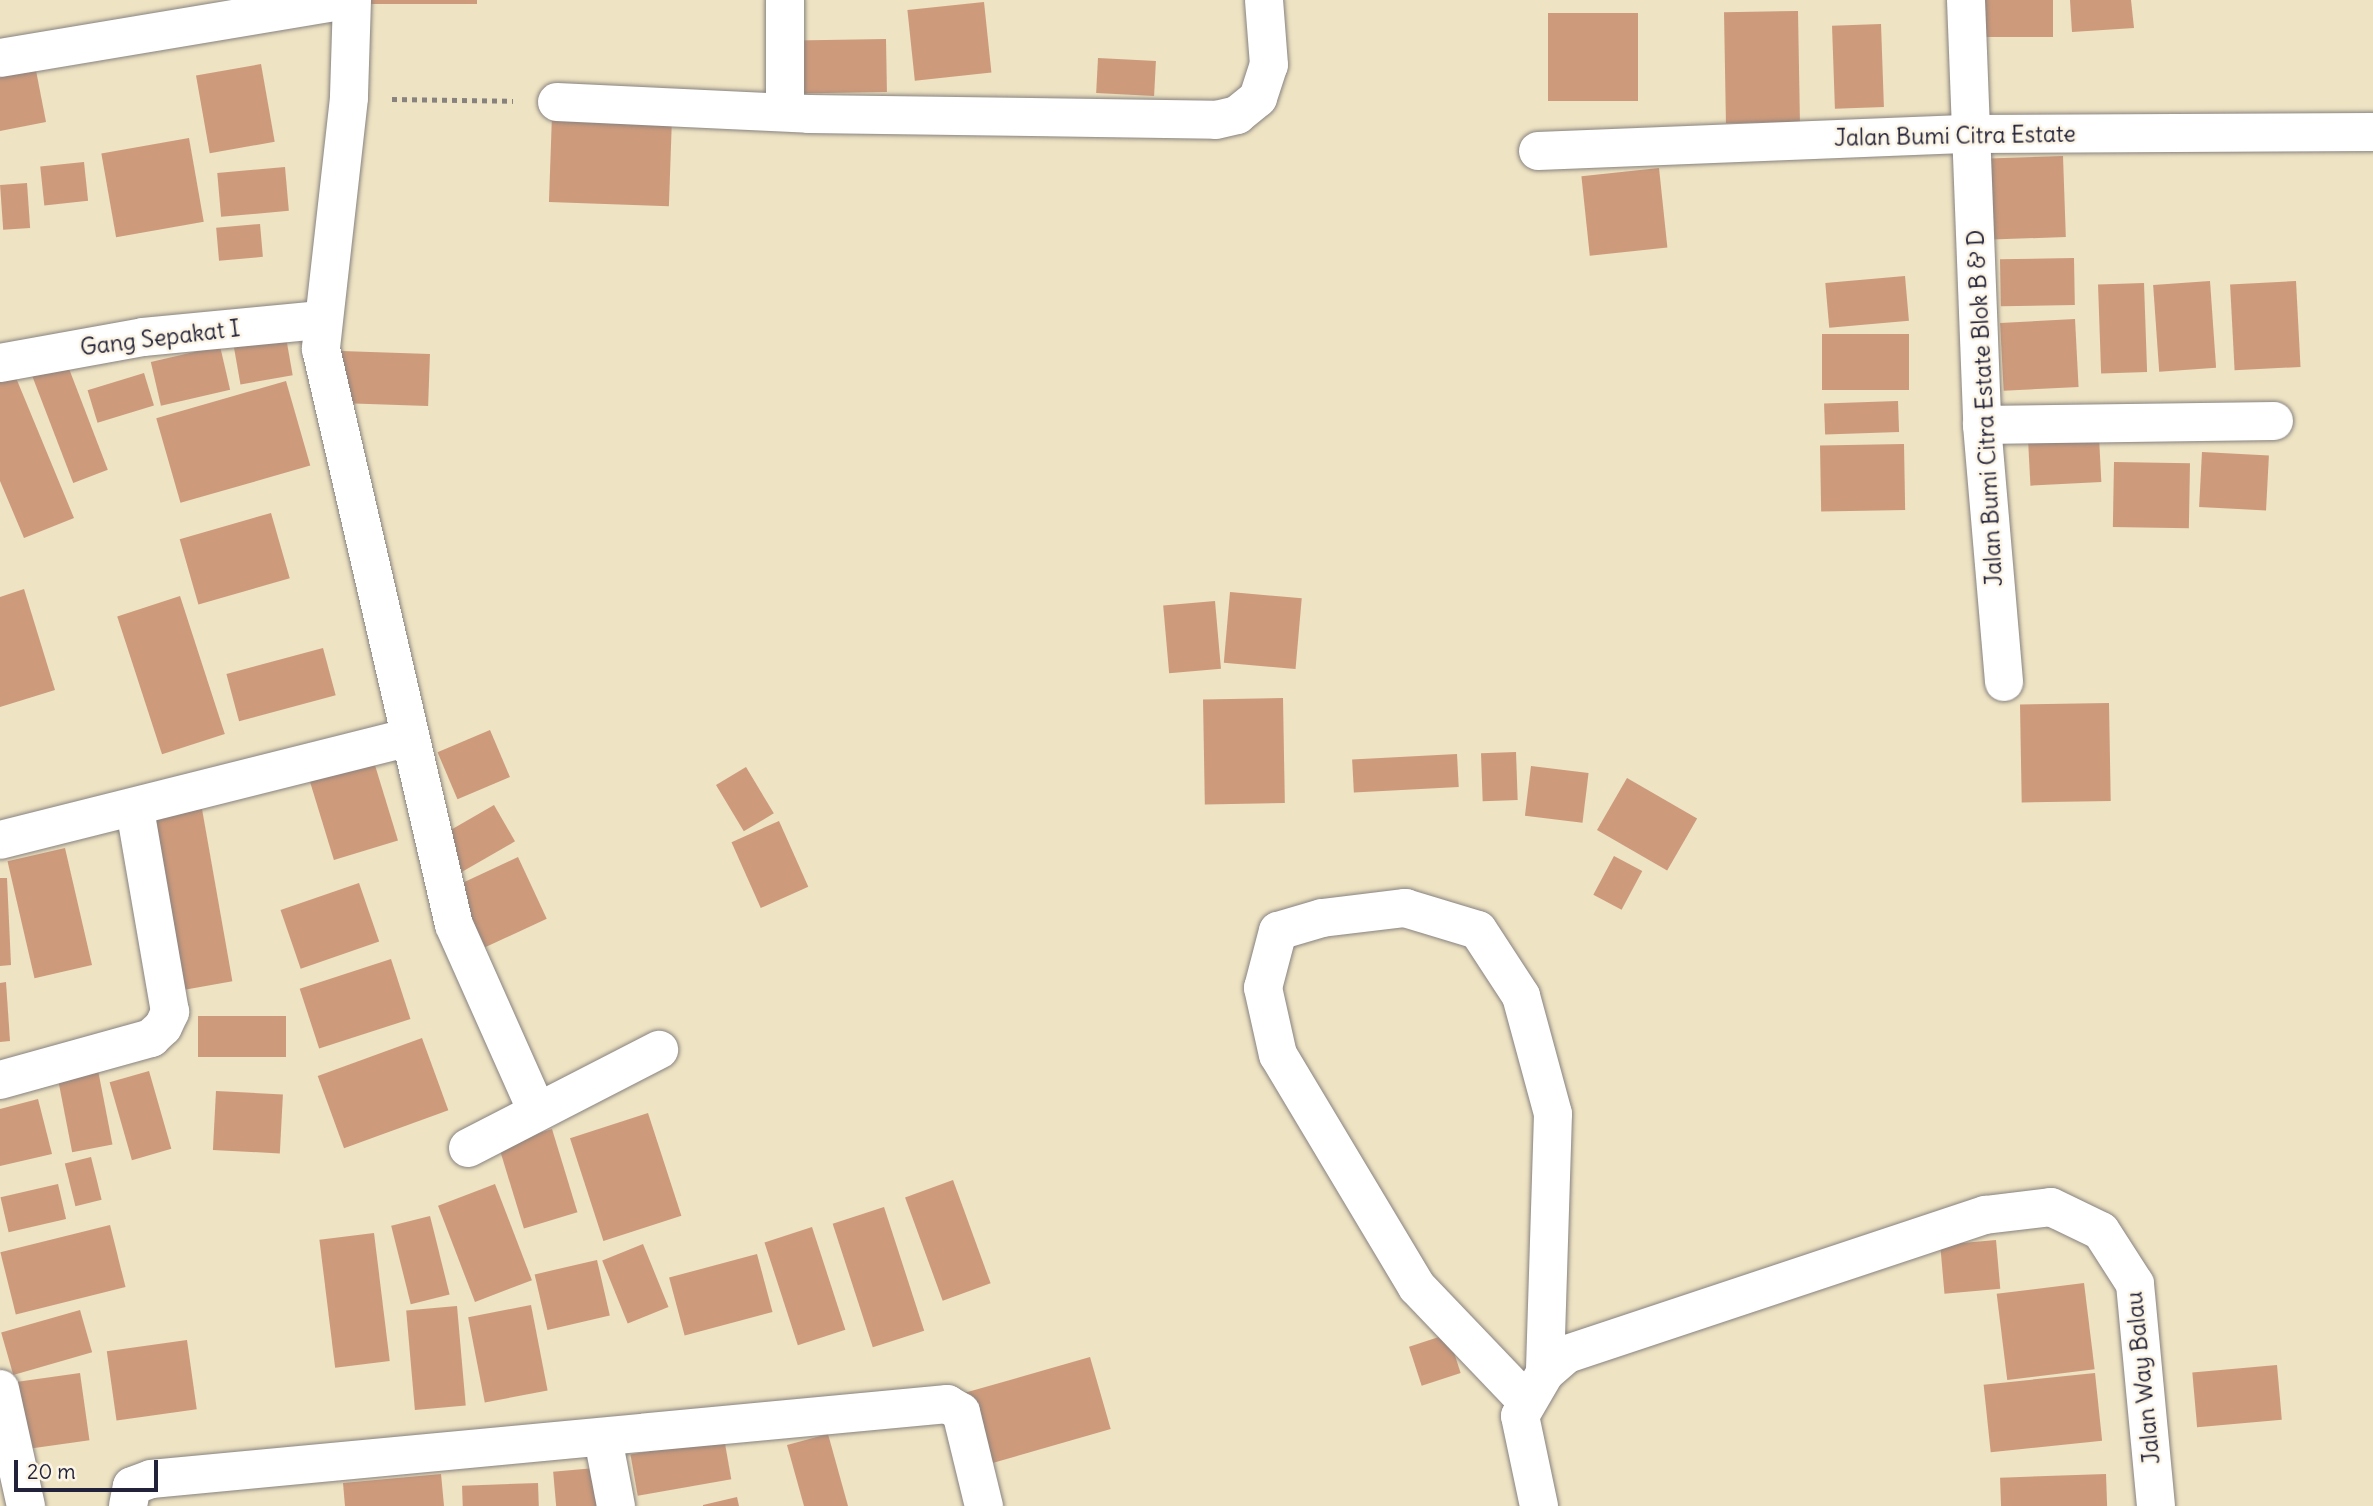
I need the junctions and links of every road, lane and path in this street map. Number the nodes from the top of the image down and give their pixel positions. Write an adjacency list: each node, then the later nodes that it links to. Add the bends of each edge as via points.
1 (347, 0): 6 (street)
2 (352, 0): 7 (street)
3 (785, 0): 9 (street)
4 (1265, 0): 9 (street, via 1269,65 1250,108 1227,118 809,114)
5 (1966, 0): 11 (street, Jalan Bumi Citra Estate Blok B & D)
6 (0, 58)
7 (349, 98): 8 (path); 13 (street)
8 (556, 102): 9 (street)
9 (785, 108)
10 (2373, 132): 11 (street, Jalan Bumi Citra Estate)
11 (1970, 134): 12 (street, Jalan Bumi Citra Estate); 16 (street, Jalan Bumi Citra Estate Blok B & D)
12 (1538, 151)
13 (321, 320): 14 (street, Gang Sepakat I, via 143,337); 18 (street, via 321,349)
14 (0, 363)
15 (2274, 421): 16 (street)
16 (1982, 425): 17 (street, Jalan Bumi Citra Estate Blok B & D)
17 (2004, 682)
18 (410, 737): 19 (street); 23 (street, via 454,925)
19 (135, 809): 20 (street); 22 (street, via 170,1012 163,1027 151,1038)
20 (0, 840)
21 (659, 1050): 23 (street)
22 (0, 1080)
23 (537, 1111): 24 (street)
24 (468, 1148)
25 (1535, 1387): 25 (street, via 1418,1287 1279,1055 1263,988 1279,931 1322,918 1405,908 1478,930 1521,996 1553,1114); 32 (street, via 1520,1416); 33 (street, Jalan Way Balau, via 1567,1354 1985,1215 2052,1207 2101,1231 2135,1284)
26 (0, 1389): 28 (street)
27 (603, 1438): 29 (street, via 151,1479 132,1486); 30 (street); 31 (street, via 947,1405 961,1412)
28 (26, 1506)
29 (128, 1506)
30 (616, 1506)
31 (984, 1506)
32 (1539, 1506)
33 (2156, 1506)

